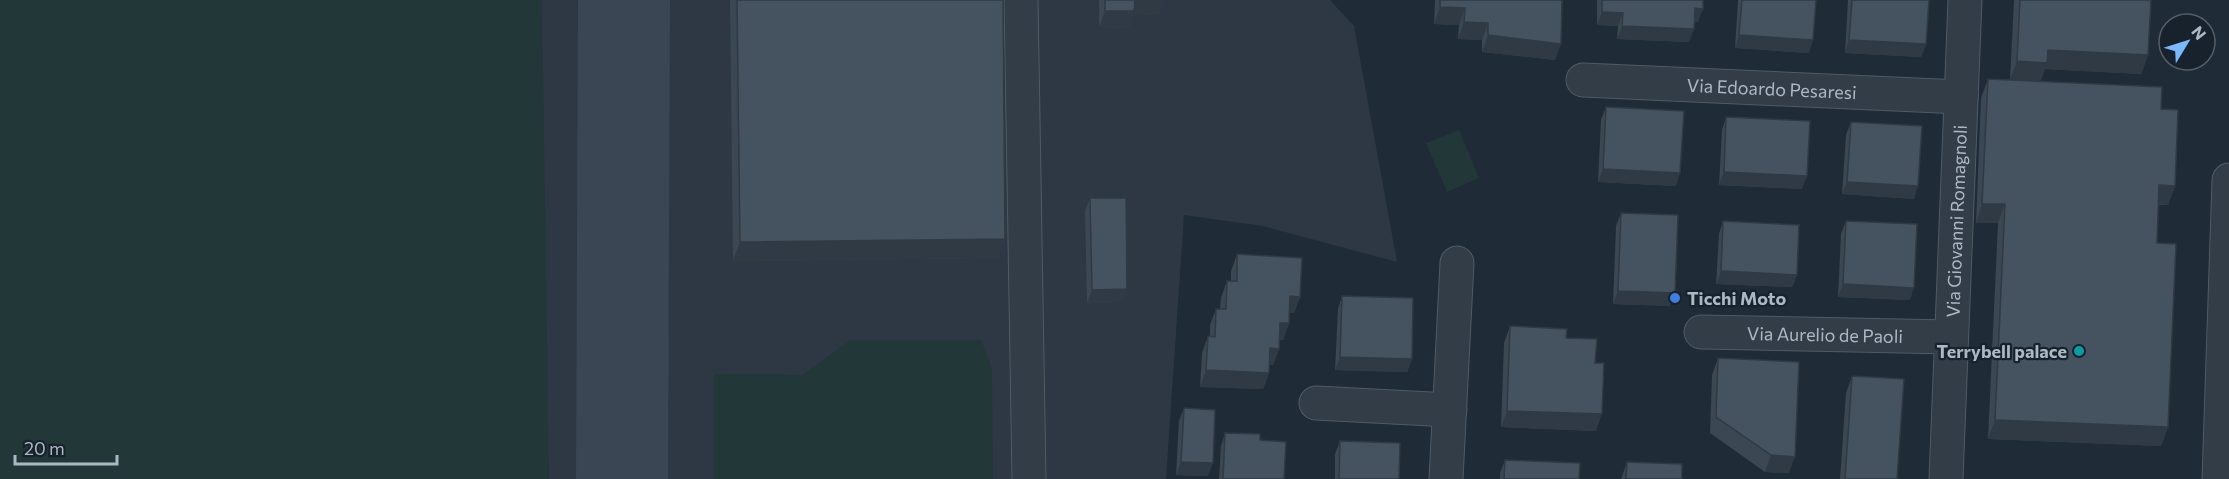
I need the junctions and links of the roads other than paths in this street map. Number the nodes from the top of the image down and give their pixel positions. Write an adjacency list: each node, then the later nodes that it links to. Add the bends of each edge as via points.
1 (1021, 0): 11 (street)
2 (1965, 0): 4 (street, Via Giovanni Romagnoli)
3 (1583, 80): 4 (street, Via Edoardo Pesaresi)
4 (1961, 97): 8 (street, Via Giovanni Romagnoli)
5 (2229, 180): 14 (street)
6 (1457, 263): 10 (street)
7 (1701, 332): 8 (street, Via Aurelio de Paoli)
8 (1951, 337): 13 (street, Via Giovanni Romagnoli)
9 (1316, 404): 10 (street)
10 (1450, 410): 12 (street)
11 (1029, 479)
12 (1446, 479)
13 (1946, 479)
14 (2219, 479)

